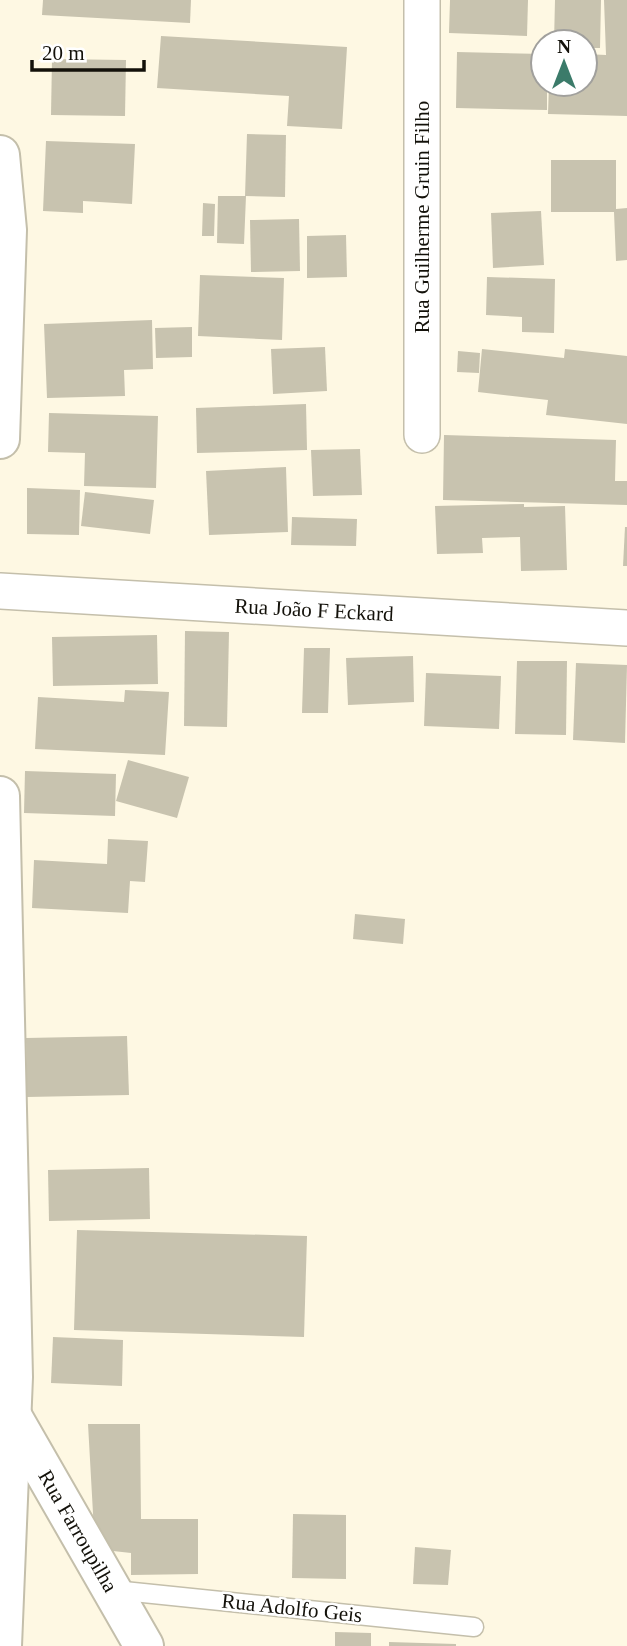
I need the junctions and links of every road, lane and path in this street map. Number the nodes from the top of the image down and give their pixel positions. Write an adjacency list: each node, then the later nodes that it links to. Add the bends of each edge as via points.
1 (422, 0): 3 (street, Rua Guilherme Gruin Filho)
2 (0, 155): 4 (street, via 7,230)
3 (422, 435)
4 (0, 439)
5 (0, 591): 6 (street, Rua João F Eckard)
6 (627, 628)
7 (0, 796): 8 (street)
8 (6, 1308): 9 (street)
9 (12, 1416): 10 (street, Rua Farroupilha); 12 (street)
10 (111, 1590): 11 (lane, Rua Adolfo Geis); 13 (street, Rua Farroupilha)
11 (474, 1627)
12 (2, 1646)
13 (144, 1646)

